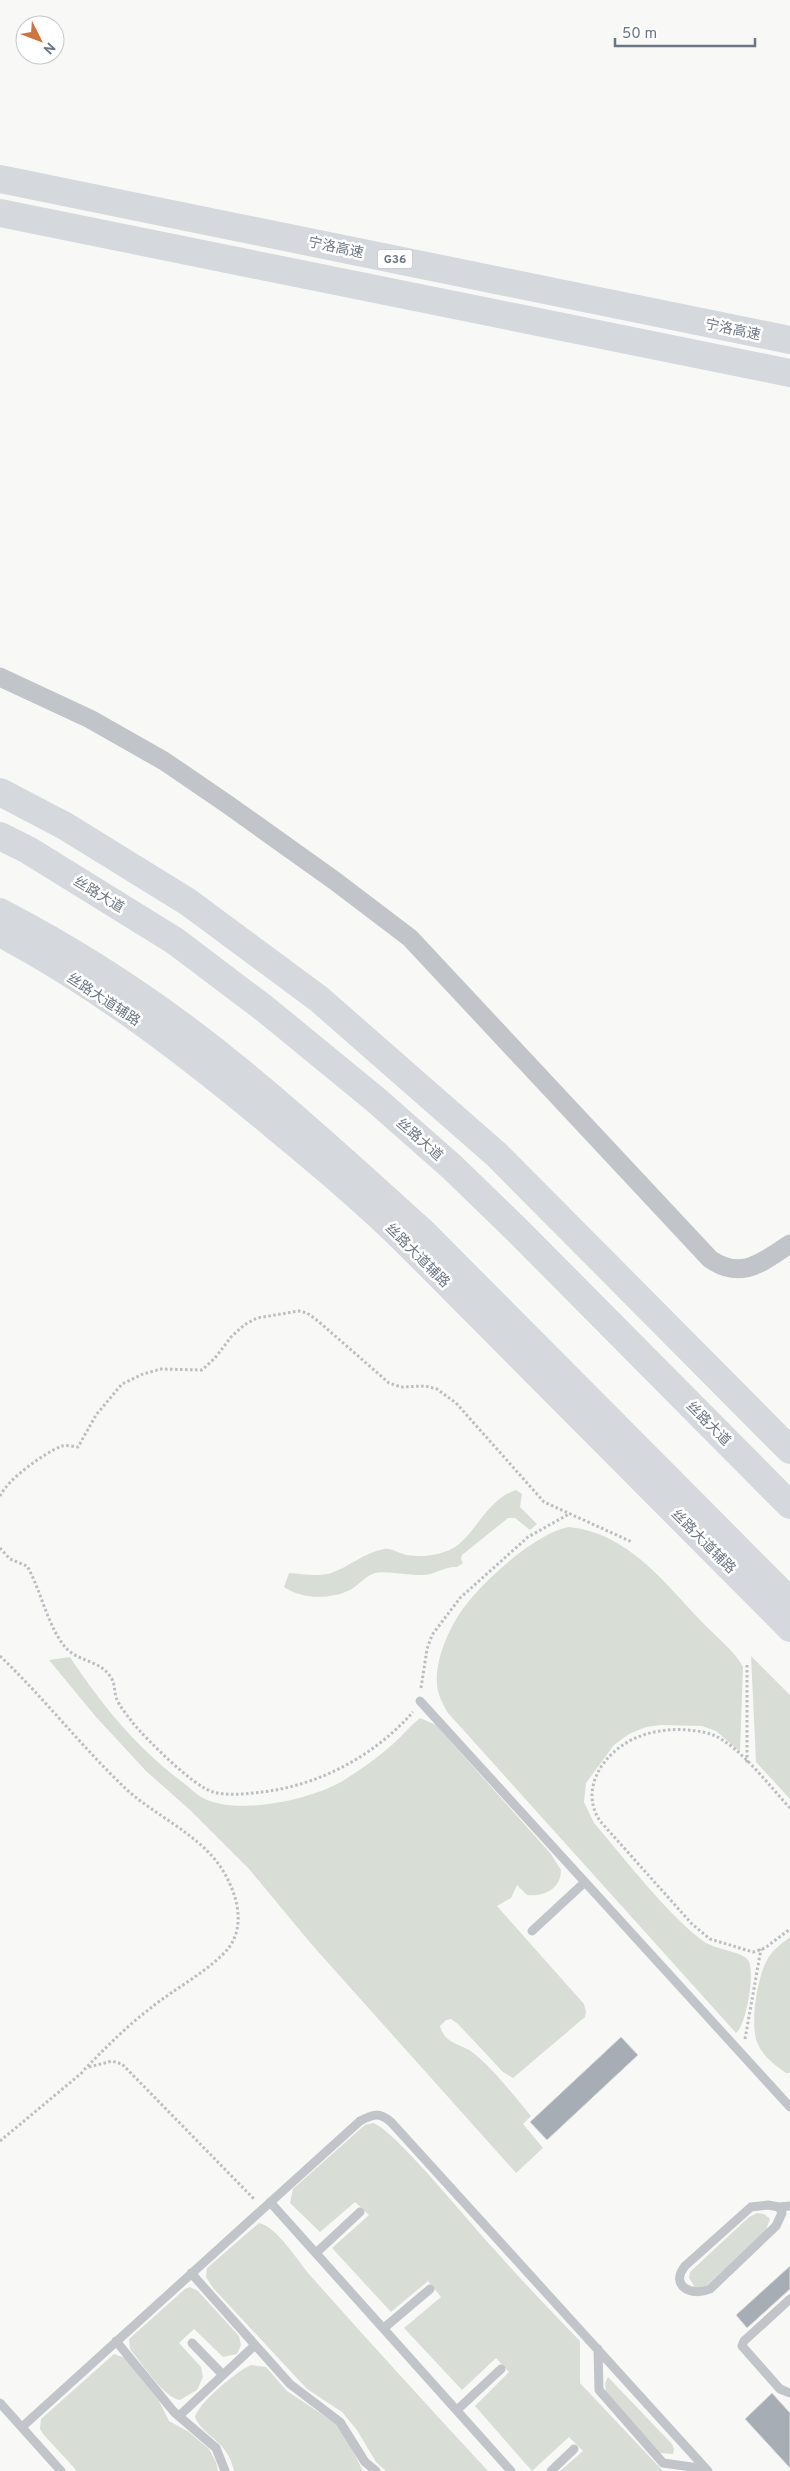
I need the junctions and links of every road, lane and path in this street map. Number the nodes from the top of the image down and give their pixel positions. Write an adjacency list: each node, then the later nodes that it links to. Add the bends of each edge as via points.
1 (0, 179): 3 (highway, 宁洛高速 / G36)
2 (0, 213): 4 (highway)
3 (790, 340)
4 (790, 374)
5 (0, 677): 10 (street, via 90,719 164,761 327,875 410,938 710,1259 723,1268 746,1268 756,1266)
6 (0, 792): 11 (highway, via 65,826 188,902 319,999 497,1155)
7 (0, 836): 13 (highway, 丝路大道, via 175,941 265,1009 376,1100 518,1231)
8 (0, 911): 17 (main road, 丝路大道辅路, via 143,997 240,1070 316,1136 422,1230)
9 (0, 934): 18 (main road, 丝路大道辅路, via 88,988 197,1063 360,1200 410,1246)
10 (790, 1244)
11 (790, 1450)
12 (0, 1496): 14 (path, via 14,1477 64,1445 78,1447 96,1415 122,1384 161,1369 202,1370 244,1325 257,1318 299,1311 318,1321 389,1383 401,1387 425,1386 456,1403 544,1502)
13 (790, 1505)
14 (569, 1514): 15 (path); 21 (path, via 528,1537 476,1582 444,1616 427,1649)
15 (632, 1542)
16 (0, 1548): 21 (path, via 10,1558 27,1566 65,1647 75,1656 101,1666 113,1681 116,1698 133,1723 200,1785 212,1792 247,1794 310,1783 358,1758 407,1720)
17 (790, 1600)
18 (790, 1629)
19 (0, 1656): 29 (path, via 126,1788 200,1845 215,1861 227,1876 238,1911 238,1928 230,1946 114,2039)
20 (747, 1665): 22 (path)
21 (420, 1701): 24 (lane)
22 (747, 1763): 23 (path); 27 (path, via 730,1746 713,1736 680,1730 650,1733 637,1737 612,1754 597,1773 590,1796 600,1822 692,1924 710,1939 745,1951)
23 (790, 1808)
24 (585, 1882): 26 (lane); 28 (lane)
25 (790, 1929): 27 (path)
26 (532, 1930)
27 (761, 1949): 28 (path)
28 (742, 2055): 30 (lane)
29 (84, 2071): 31 (path); 35 (path, via 112,2061 122,2064)
30 (790, 2107)
31 (0, 2142)
32 (270, 2202): 35 (lane); 37 (lane); 45 (lane, via 360,2121 372,2115 384,2116)
33 (790, 2206): 34 (lane)
34 (779, 2207): 34 (lane, via 768,2204 752,2207 690,2261 680,2275 680,2283 692,2293 710,2289 776,2226 782,2213)
35 (263, 2208): 38 (lane)
36 (360, 2212): 37 (lane)
37 (316, 2253): 41 (lane)
38 (191, 2274): 42 (lane); 44 (lane)
39 (430, 2289): 41 (lane)
40 (790, 2299): 48 (lane, via 742,2346 780,2389)
41 (384, 2328): 50 (lane)
42 (116, 2341): 51 (lane); 52 (lane)
43 (192, 2343): 47 (lane)
44 (255, 2344): 47 (lane); 57 (lane, via 290,2384 340,2422 365,2462)
45 (598, 2349): 54 (lane); 54 (lane, via 599,2390 663,2463)
46 (501, 2368): 50 (lane)
47 (223, 2375): 51 (lane)
48 (790, 2393)
49 (0, 2402): 52 (lane)
50 (457, 2410): 58 (lane)
51 (179, 2416): 56 (lane, via 216,2448)
52 (22, 2427): 55 (lane)
53 (574, 2449): 59 (lane)
54 (707, 2470)
55 (60, 2471)
56 (225, 2471)
57 (376, 2471)
58 (511, 2471)
59 (551, 2471)

